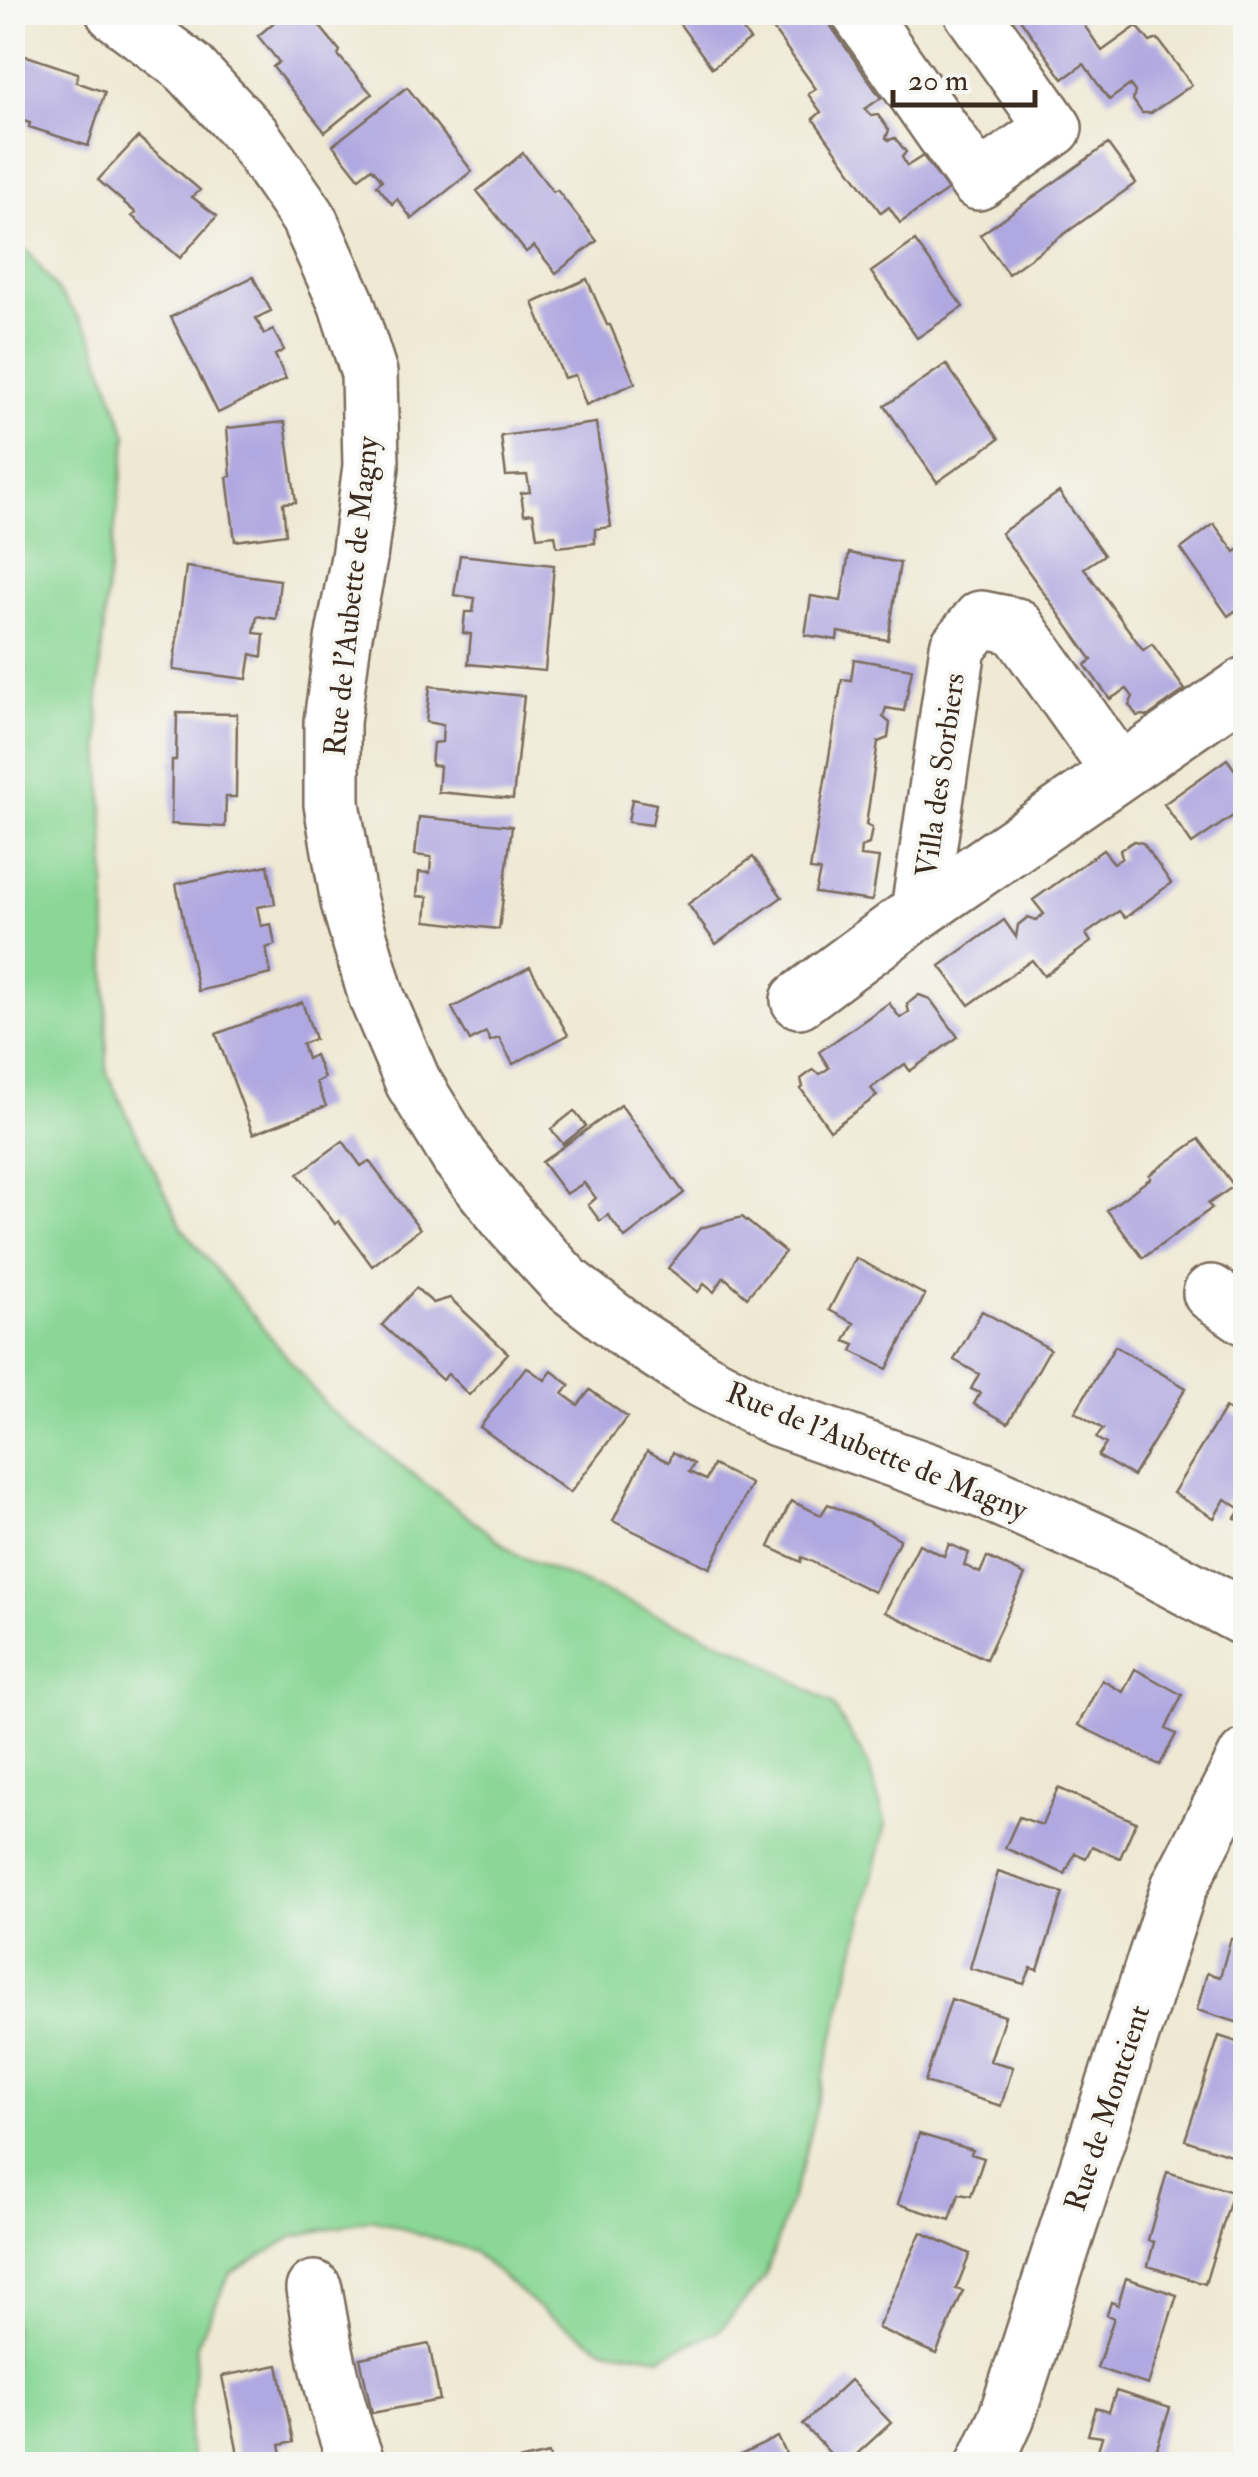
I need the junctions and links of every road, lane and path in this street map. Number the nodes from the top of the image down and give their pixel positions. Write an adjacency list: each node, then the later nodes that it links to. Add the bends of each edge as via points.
1 (114, 12): 8 (street, Rue de l'Aubette de Magny, via 189,68 252,136 308,217 369,373 371,466 332,722 332,804 348,902 377,998 413,1082 460,1156 567,1284 701,1379 774,1416 982,1490)
2 (858, 12): 3 (street, via 978,182 1054,128)
3 (972, 12)
4 (1246, 685): 5 (street, Villa des Sorbiers)
5 (1119, 771): 6 (street, Villa des Sorbiers); 6 (street, Villa des Sorbiers, via 1016,626 981,620 958,647)
6 (920, 912): 7 (street, Villa des Sorbiers)
7 (799, 1000)
8 (1246, 1619)
9 (1246, 1757): 12 (street, Rue de Montcient, via 1179,1887 1008,2416)
10 (314, 2290): 11 (street, via 327,2366)
11 (357, 2464)
12 (984, 2464)

